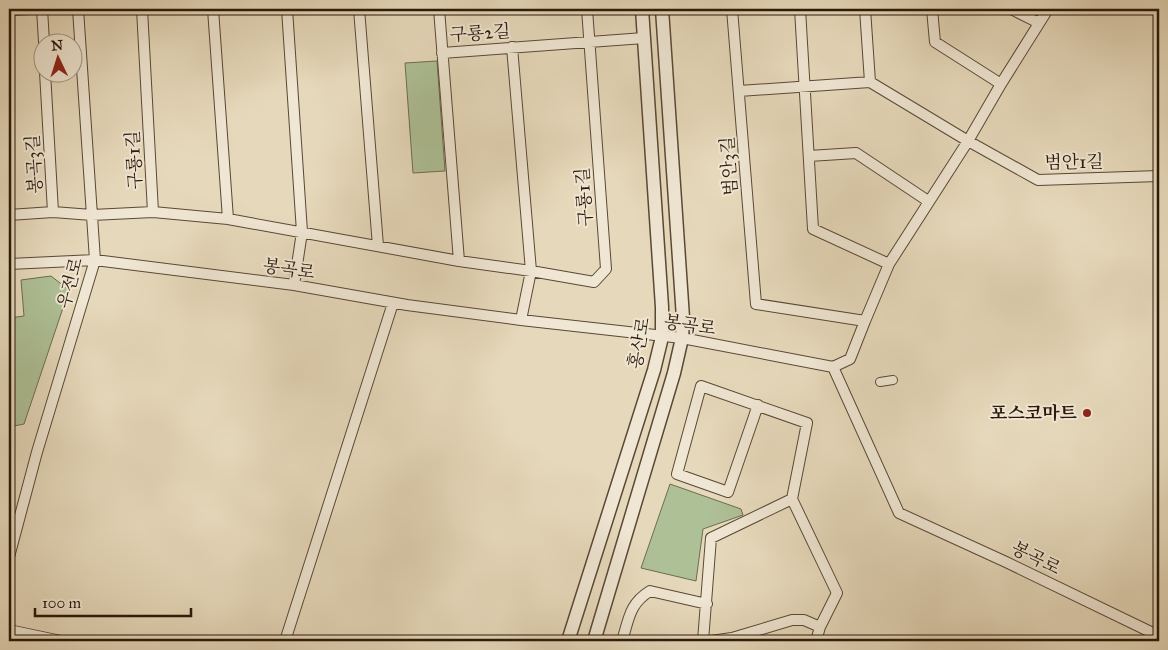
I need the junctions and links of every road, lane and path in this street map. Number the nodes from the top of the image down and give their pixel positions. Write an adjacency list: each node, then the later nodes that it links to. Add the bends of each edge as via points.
1 (32, 9): 18 (street)
2 (42, 9): 20 (street)
3 (78, 9): 37 (street, 우전로)
4 (142, 9): 35 (street, 구룡1길)
5 (214, 9): 38 (street)
6 (287, 9): 39 (street)
7 (359, 9): 40 (street)
8 (439, 9): 24 (street, 구룡2길)
9 (587, 9): 22 (street)
10 (642, 9): 21 (street, 홍산로)
11 (662, 9): 51 (street)
12 (732, 9): 29 (street, 범안3길)
13 (800, 9): 28 (street)
14 (865, 9): 26 (street)
15 (932, 9): 27 (street, via 935,42)
16 (1011, 9): 19 (street)
17 (1048, 9): 19 (street)
18 (9, 10)
19 (1039, 23): 27 (street)
20 (43, 32)
21 (644, 38): 22 (street, 구룡2길); 50 (street, 홍산로, via 662,286)
22 (590, 42): 23 (street, 구룡2길); 45 (street, 구룡1길, via 606,269 594,282)
23 (512, 47): 24 (street, 구룡2길); 45 (street)
24 (442, 53): 42 (street)
25 (46, 82): 34 (street, 봉곡3길)
26 (870, 82): 28 (street); 30 (street)
27 (1001, 84): 30 (street)
28 (804, 87): 29 (street); 31 (street)
29 (739, 91): 49 (street, 범안3길, via 756,304)
30 (968, 141): 32 (street, 범안1길, via 1038,180); 33 (street)
31 (809, 156): 33 (street, via 856,153); 44 (street, via 813,229)
32 (1159, 176)
33 (928, 201): 44 (street)
34 (53, 212): 36 (street, 봉곡3길); 37 (street, 봉곡3길)
35 (153, 212): 37 (street, 구룡1길); 38 (street, 구룡1길)
36 (9, 215)
37 (92, 215): 41 (street, 우전로)
38 (228, 219): 39 (street, 구룡1길)
39 (302, 232): 40 (street, 구룡1길); 46 (street)
40 (378, 246): 42 (street, 구룡1길)
41 (95, 260): 43 (street, 봉곡로); 46 (street, 봉곡로); 57 (street, 우전로)
42 (459, 261): 45 (street, 구룡1길)
43 (9, 264)
44 (889, 264): 49 (street)
45 (531, 271): 48 (street)
46 (294, 285): 47 (street, 봉곡로)
47 (393, 303): 48 (street, 봉곡로); 63 (street)
48 (521, 320): 50 (street, 봉곡로)
49 (865, 321): 52 (street, via 850,359)
50 (662, 337): 51 (street, 봉곡로); 64 (street, 홍산로)
51 (682, 338): 52 (street, 봉곡로); 65 (street)
52 (833, 367): 61 (street, 봉곡로, via 899,513)
53 (893, 380): 54 (street)
54 (880, 382)
55 (758, 405): 55 (street, via 728,492 677,474 701,386); 56 (street, via 807,423)
56 (792, 499): 58 (street, via 711,538); 59 (street, via 837,593)
57 (9, 557)
58 (707, 604): 66 (street, via 650,591 632,608); 67 (street)
59 (820, 627): 68 (street, via 804,620 792,620); 69 (street)
60 (9, 630): 62 (street)
61 (1159, 636)
62 (61, 641)
63 (284, 641)
64 (568, 641)
65 (594, 641)
66 (622, 641)
67 (703, 641)
68 (711, 641)
69 (816, 641)

